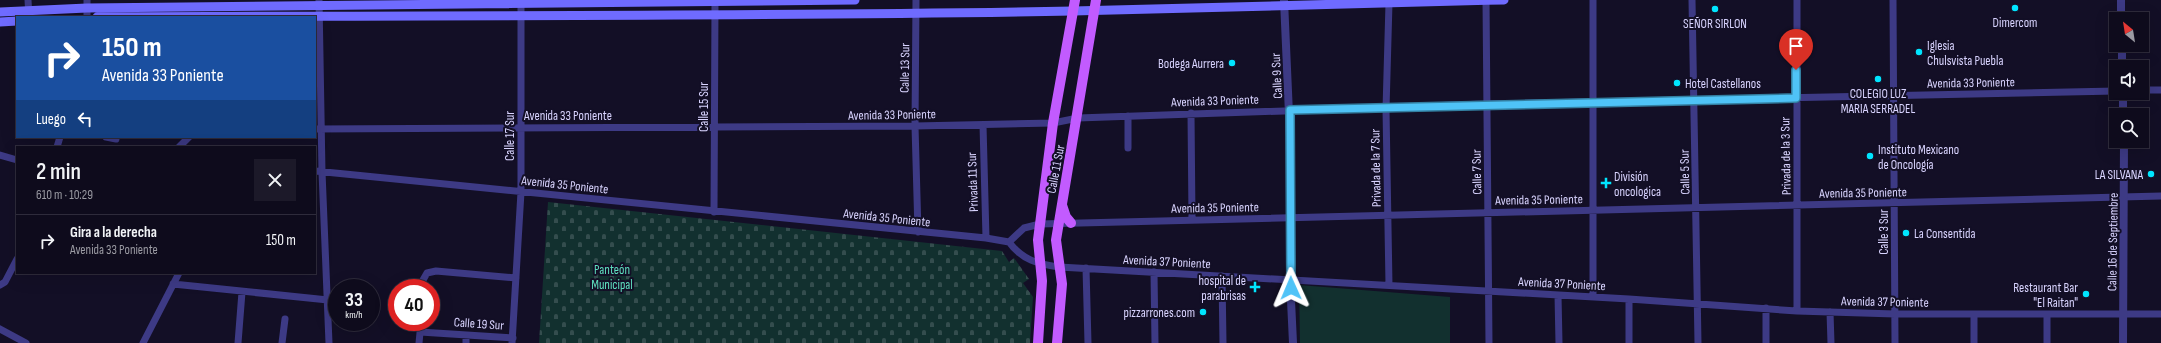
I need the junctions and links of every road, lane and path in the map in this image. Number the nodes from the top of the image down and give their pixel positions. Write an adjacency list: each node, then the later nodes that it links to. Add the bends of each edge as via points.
1 (28, 0): 30 (street)
2 (855, 0): 21 (main road)
3 (916, 0): 28 (street, Calle 13 Sur)
4 (1075, 0): 26 (main road, Calle 11 Sur)
5 (1486, 0): 6 (main road); 23 (main road); 50 (street, Calle 7 Sur)
6 (1504, 0)
7 (1593, 0): 49 (street)
8 (1692, 0): 48 (street, Calle 5 Sur)
9 (1797, 0): 47 (street, Privada de la 3 Sur)
10 (1893, 0): 46 (street, Calle 3 Sur)
11 (2121, 0): 29 (street)
12 (573, 1): 13 (main road); 17 (main road); 32 (street)
13 (635, 1): 21 (main road); 33 (street)
14 (379, 2): 15 (main road); 20 (main road); 34 (street)
15 (413, 2): 16 (main road); 35 (street)
16 (477, 2): 17 (main road); 36 (street)
17 (521, 2): 31 (street, Calle 17 Sur)
18 (204, 3): 19 (main road); 25 (main road); 38 (street)
19 (256, 3): 20 (main road); 39 (street)
20 (319, 3): 40 (street)
21 (715, 3): 37 (street, Calle 15 Sur)
22 (1284, 3): 23 (main road); 24 (main road); 52 (street, Calle 9 Sur)
23 (1389, 3): 51 (street, Privada de la 7 Sur)
24 (1095, 5): 26 (main road); 55 (main road, Calle 11 Sur)
25 (87, 8): 30 (main road)
26 (1073, 11): 28 (main road); 56 (main road, Calle 11 Sur)
27 (0, 12): 30 (main road)
28 (916, 12): 37 (main road); 58 (street, Calle 13 Sur)
29 (2121, 12)
30 (29, 14)
31 (521, 14): 32 (main road); 36 (main road); 59 (street, Calle 17 Sur)
32 (573, 14): 33 (main road)
33 (635, 14): 37 (main road)
34 (379, 15): 35 (main road); 40 (main road)
35 (413, 15): 36 (main road)
36 (476, 15)
37 (715, 15): 60 (street, Calle 15 Sur)
38 (204, 16)
39 (256, 16): 40 (main road)
40 (319, 16): 61 (street)
41 (16, 21): 42 (main road)
42 (0, 22)
43 (2149, 90): 44 (street)
44 (2161, 90)
45 (2109, 91): 46 (street, Avenida 33 Poniente)
46 (1894, 96): 47 (street, Avenida 33 Poniente); 72 (street, Calle 3 Sur)
47 (1796, 98): 48 (street, Avenida 33 Poniente); 74 (street, Privada de la 3 Sur)
48 (1694, 100): 49 (street, Avenida 33 Poniente); 75 (street, Calle 5 Sur)
49 (1594, 102): 50 (street, Avenida 33 Poniente); 76 (street)
50 (1487, 104): 51 (street, Avenida 33 Poniente); 78 (street, Calle 7 Sur)
51 (1386, 109): 52 (street, Avenida 33 Poniente); 79 (street, Privada de la 7 Sur)
52 (1290, 110): 53 (street, Avenida 33 Poniente); 80 (street, Calle 9 Sur)
53 (1191, 113): 54 (street, Avenida 33 Poniente); 81 (street)
54 (1128, 116): 55 (street, Avenida 33 Poniente); 64 (street)
55 (1078, 118): 56 (street, Avenida 33 Poniente); 73 (main road, Calle 11 Sur)
56 (1053, 123): 57 (street, Avenida 33 Poniente); 84 (main road, Calle 11 Sur)
57 (983, 125): 58 (street, Avenida 33 Poniente); 86 (street, Privada 11 Sur)
58 (915, 126): 60 (street, Avenida 33 Poniente); 85 (street, Calle 13 Sur)
59 (521, 127): 60 (street, Avenida 33 Poniente); 61 (street, Avenida 33 Poniente); 69 (street, Calle 17 Sur)
60 (715, 127): 77 (street, Calle 15 Sur)
61 (319, 129): 68 (street)
62 (111, 138): 63 (street)
63 (116, 139)
64 (1128, 148)
65 (2124, 148): 71 (street, Calle 16 de Septiembre)
66 (0, 155): 67 (street)
67 (16, 160)
68 (319, 171): 69 (street, Avenida 35 Poniente); 106 (street)
69 (521, 192): 77 (street, Avenida 35 Poniente); 95 (street, Calle 17 Sur)
70 (2161, 196): 71 (street, Avenida 35 Poniente)
71 (2125, 197): 72 (street, Avenida 35 Poniente); 113 (street, Calle 16 de Septiembre)
72 (1895, 203): 74 (street, Avenida 35 Poniente); 111 (street, Calle 3 Sur)
73 (1062, 204): 82 (main road, Calle 11 Sur); 83 (main road)
74 (1797, 205): 75 (street, Avenida 35 Poniente); 109 (street, Privada de la 3 Sur)
75 (1697, 207): 76 (street, Avenida 35 Poniente); 107 (street, Calle 5 Sur)
76 (1594, 210): 78 (street, Avenida 35 Poniente); 104 (street)
77 (714, 212): 85 (street, Avenida 35 Poniente)
78 (1489, 212): 79 (street, Avenida 35 Poniente); 101 (street, Calle 7 Sur)
79 (1388, 216): 80 (street, Avenida 35 Poniente); 100 (street, Privada de la 7 Sur)
80 (1290, 217): 81 (street, Avenida 35 Poniente); 97 (street, Calle 9 Sur)
81 (1192, 219): 83 (street, Avenida 35 Poniente)
82 (1058, 223): 83 (street, Avenida 35 Poniente); 84 (street, Avenida 35 Poniente); 90 (main road, Calle 11 Sur, via 1056,240)
83 (1071, 223)
84 (1040, 224): 87 (street, Avenida 35 Poniente, via 1024,228); 89 (main road, Calle 11 Sur, via 1038,240)
85 (918, 232): 86 (street, Avenida 35 Poniente)
86 (986, 238): 87 (street, Avenida 35 Poniente)
87 (1008, 242): 89 (street, Avenida 37 Poniente, via 1020,255)
88 (16, 261): 98 (street, via 5,282)
89 (1041, 265): 90 (street, Avenida 37 Poniente); 129 (main road, Calle 11 Sur)
90 (1060, 267): 91 (street, Avenida 37 Poniente); 130 (main road, Calle 11 Sur, via 1062,284)
91 (1086, 268): 92 (street, Avenida 37 Poniente); 131 (street)
92 (1154, 272): 94 (street, Avenida 37 Poniente); 132 (street)
93 (178, 274): 99 (street)
94 (1222, 276): 97 (street, Avenida 37 Poniente); 133 (street)
95 (516, 278): 96 (street, via 436,271 427,273); 121 (street, Calle 17 Sur)
96 (424, 279)
97 (1290, 279): 100 (street, Avenida 37 Poniente); 134 (street, Calle 9 Sur)
98 (0, 284)
99 (173, 284): 102 (street); 123 (street)
100 (1389, 286): 101 (street, Avenida 37 Poniente)
101 (1489, 291): 103 (street, Avenida 37 Poniente); 135 (street, Calle 7 Sur)
102 (242, 292): 106 (street); 124 (street)
103 (1558, 295): 104 (street, Avenida 37 Poniente); 136 (street)
104 (1593, 297): 105 (street, Avenida 37 Poniente)
105 (1629, 299): 107 (street, Avenida 37 Poniente); 137 (street)
106 (328, 300)
107 (1696, 303): 108 (street, Avenida 37 Poniente); 138 (street, Calle 5 Sur)
108 (1766, 308): 109 (street, Avenida 37 Poniente); 139 (street)
109 (1797, 311): 110 (street, Avenida 37 Poniente)
110 (1830, 312): 111 (street, Avenida 37 Poniente); 140 (street)
111 (1895, 314): 115 (street, Avenida 37 Poniente); 141 (street, Calle 3 Sur)
112 (2046, 314): 113 (street, Avenida 37 Poniente); 115 (street, Avenida 37 Poniente); 143 (street)
113 (2123, 314): 114 (street, Avenida 37 Poniente); 144 (street, Calle 16 de Septiembre)
114 (2161, 314)
115 (1974, 315): 142 (street)
116 (285, 319): 125 (street)
117 (0, 329): 122 (street)
118 (329, 331): 126 (street)
119 (420, 332): 120 (street, Calle 19 Sur); 127 (street)
120 (466, 335): 121 (street, Calle 19 Sur); 128 (street)
121 (512, 340)
122 (26, 343)
123 (143, 343)
124 (238, 343)
125 (282, 343)
126 (329, 343)
127 (419, 343)
128 (466, 343)
129 (1038, 343)
130 (1057, 343)
131 (1088, 343)
132 (1155, 343)
133 (1223, 343)
134 (1293, 343)
135 (1489, 343)
136 (1559, 343)
137 (1629, 343)
138 (1698, 343)
139 (1766, 343)
140 (1831, 343)
141 (1895, 343)
142 (1974, 343)
143 (2047, 343)
144 (2123, 343)

